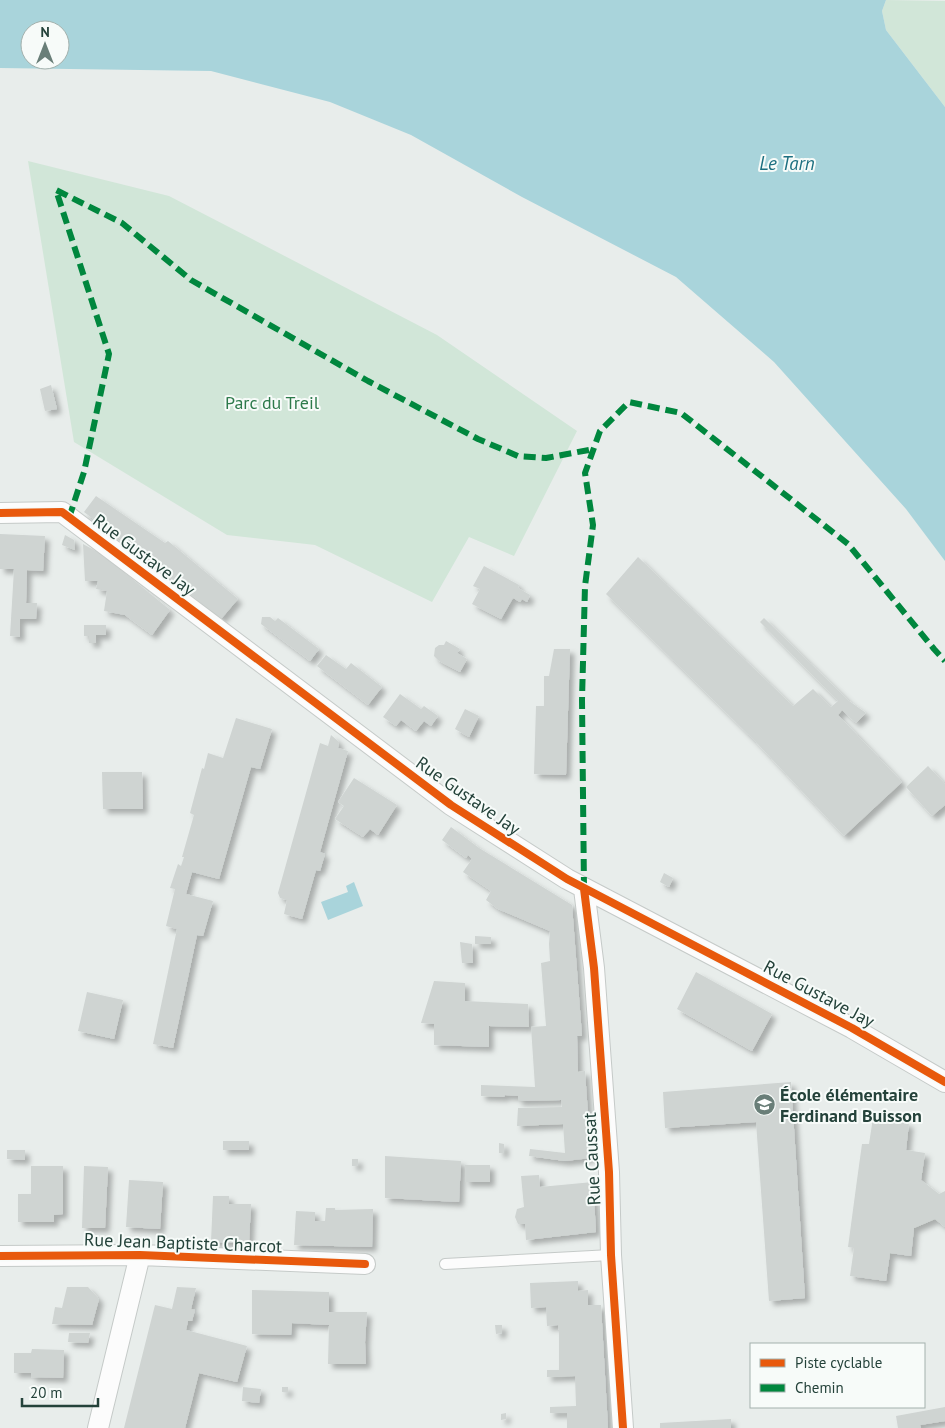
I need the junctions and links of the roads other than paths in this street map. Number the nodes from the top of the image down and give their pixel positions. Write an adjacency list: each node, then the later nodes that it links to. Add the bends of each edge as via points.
1 (0, 513): 2 (street, Rue Gustave Jay, via 62,512 451,805)
2 (584, 889): 3 (street, Rue Gustave Jay, via 852,1028); 5 (street, Rue Caussat, via 594,968 609,1172)
3 (945, 1082)
4 (140, 1255): 6 (street, Rue Jean Baptiste Charcot); 7 (street, Rue Jean Baptiste Charcot); 9 (street)
5 (611, 1255): 8 (lane); 10 (street, Rue Caussat)
6 (0, 1256)
7 (365, 1264)
8 (445, 1264)
9 (98, 1428)
10 (622, 1428)

